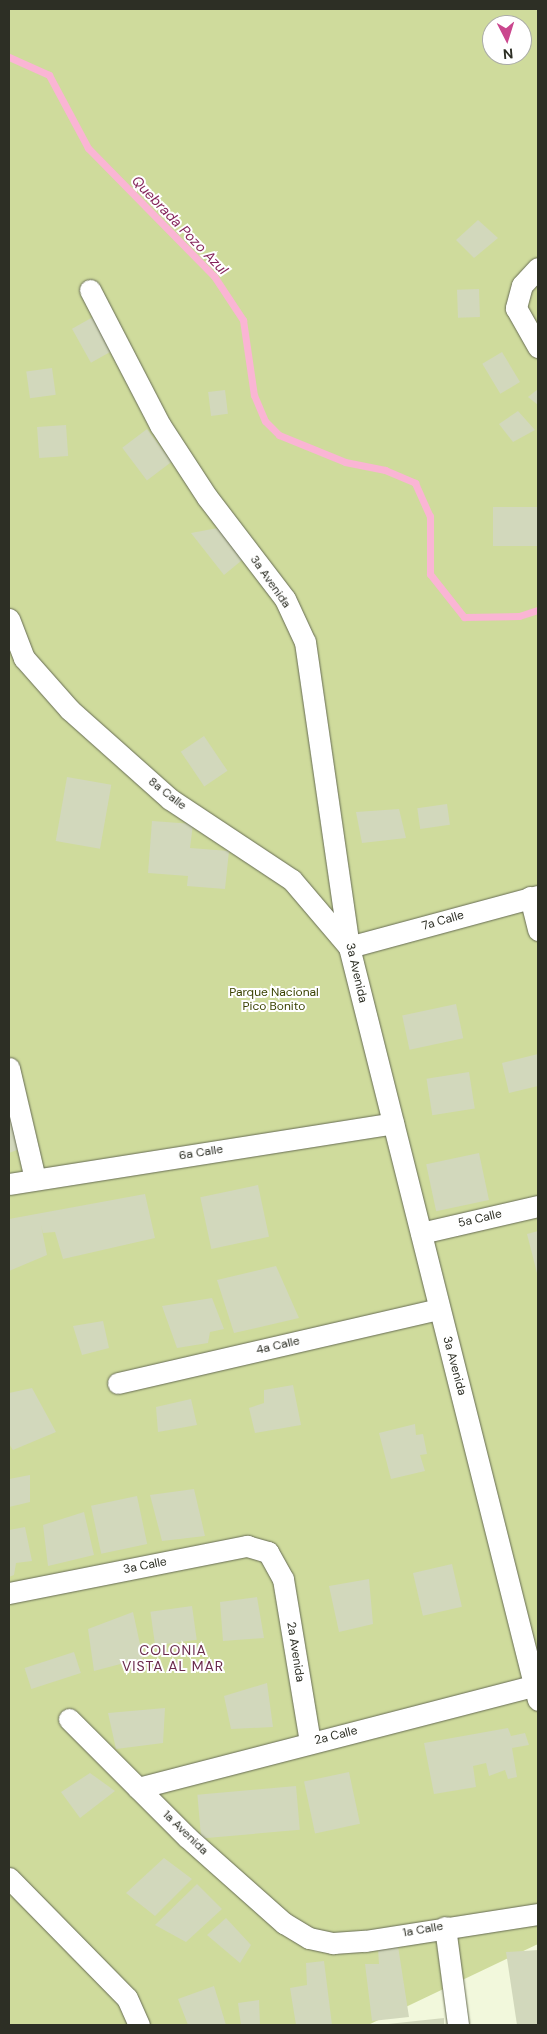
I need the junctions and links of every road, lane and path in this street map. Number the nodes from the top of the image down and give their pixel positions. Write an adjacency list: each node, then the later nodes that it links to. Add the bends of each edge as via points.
1 (538, 268): 3 (street, via 522,285 516,308)
2 (90, 290): 7 (street, 3a Avenida, via 160,425 207,496 285,599 306,642)
3 (538, 347)
4 (9, 619): 7 (street, 8a Calle, via 24,658 70,710 170,799 292,880)
5 (534, 896): 6 (street); 7 (street, 7a Calle)
6 (538, 930)
7 (349, 947): 9 (street, 3a Avenida)
8 (9, 1068): 10 (street)
9 (393, 1123): 10 (street, 6a Calle); 13 (street, 3a Avenida)
10 (35, 1179): 11 (street, 6a Calle)
11 (9, 1184)
12 (538, 1206): 13 (street, 5a Calle)
13 (421, 1233): 14 (street, 3a Avenida)
14 (439, 1309): 15 (street, 4a Calle); 18 (street, 3a Avenida)
15 (118, 1383)
16 (277, 1562): 17 (street, 3a Calle, via 268,1552 247,1546); 20 (street, 2a Avenida)
17 (9, 1593)
18 (536, 1693): 20 (street, 2a Calle)
19 (68, 1719): 21 (street, 1a Avenida)
20 (310, 1742): 21 (street, 2a Calle)
21 (138, 1788): 25 (street, 1a Avenida, via 277,1916)
22 (9, 1878): 26 (street, via 127,1998)
23 (538, 1914): 24 (street, 1a Calle)
24 (445, 1927): 25 (street, 1a Calle, via 365,1941 333,1943); 27 (street)
25 (309, 1938)
26 (139, 2025)
27 (458, 2025)

